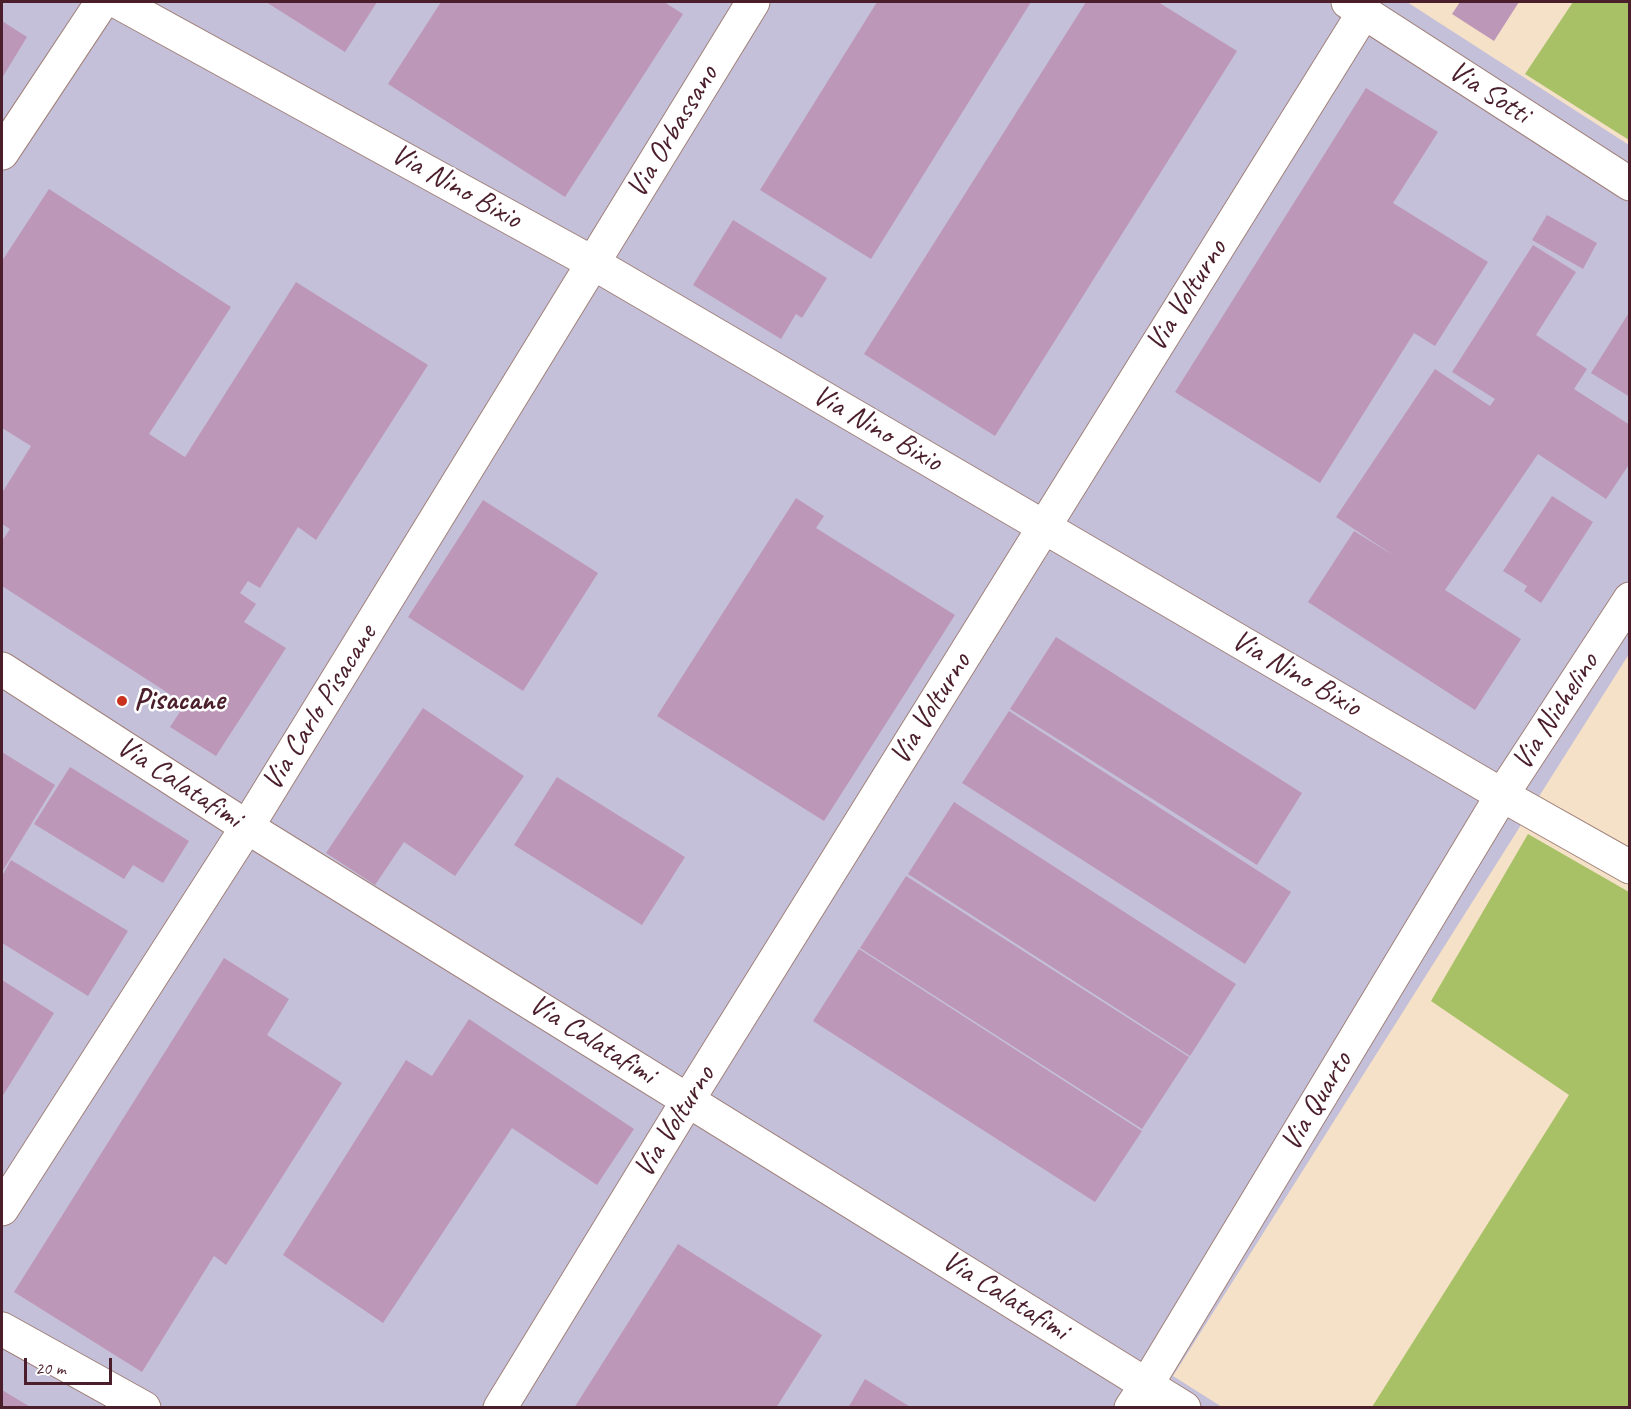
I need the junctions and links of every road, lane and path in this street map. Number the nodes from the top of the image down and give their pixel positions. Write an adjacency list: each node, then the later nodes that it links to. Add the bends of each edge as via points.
1 (102, 2): 5 (street)
2 (118, 2): 7 (street, Via Nino Bixio)
3 (753, 2): 7 (street, Via Orbassano)
4 (1356, 7): 6 (street, Via Sotti); 8 (street, Via Volturno)
5 (2, 153)
6 (1629, 184)
7 (593, 263): 8 (street, Via Nino Bixio); 12 (street, Via Carlo Pisacane)
8 (1045, 527): 11 (street, Via Nino Bixio); 14 (street, Via Volturno)
9 (1629, 599): 11 (street, Via Nichelino)
10 (2, 669): 12 (street, Via Calatafimi)
11 (1502, 795): 13 (street, Via Nino Bixio); 17 (street, Via Quarto)
12 (247, 827): 14 (street, Via Calatafimi); 15 (street, Via Carlo Pisacane)
13 (1629, 867)
14 (688, 1100): 17 (street, Via Calatafimi); 19 (street, Via Volturno)
15 (2, 1209)
16 (2, 1329): 18 (street)
17 (1139, 1396): 20 (street, Via Calatafimi)
18 (144, 1407)
19 (500, 1407)
20 (1184, 1407)

